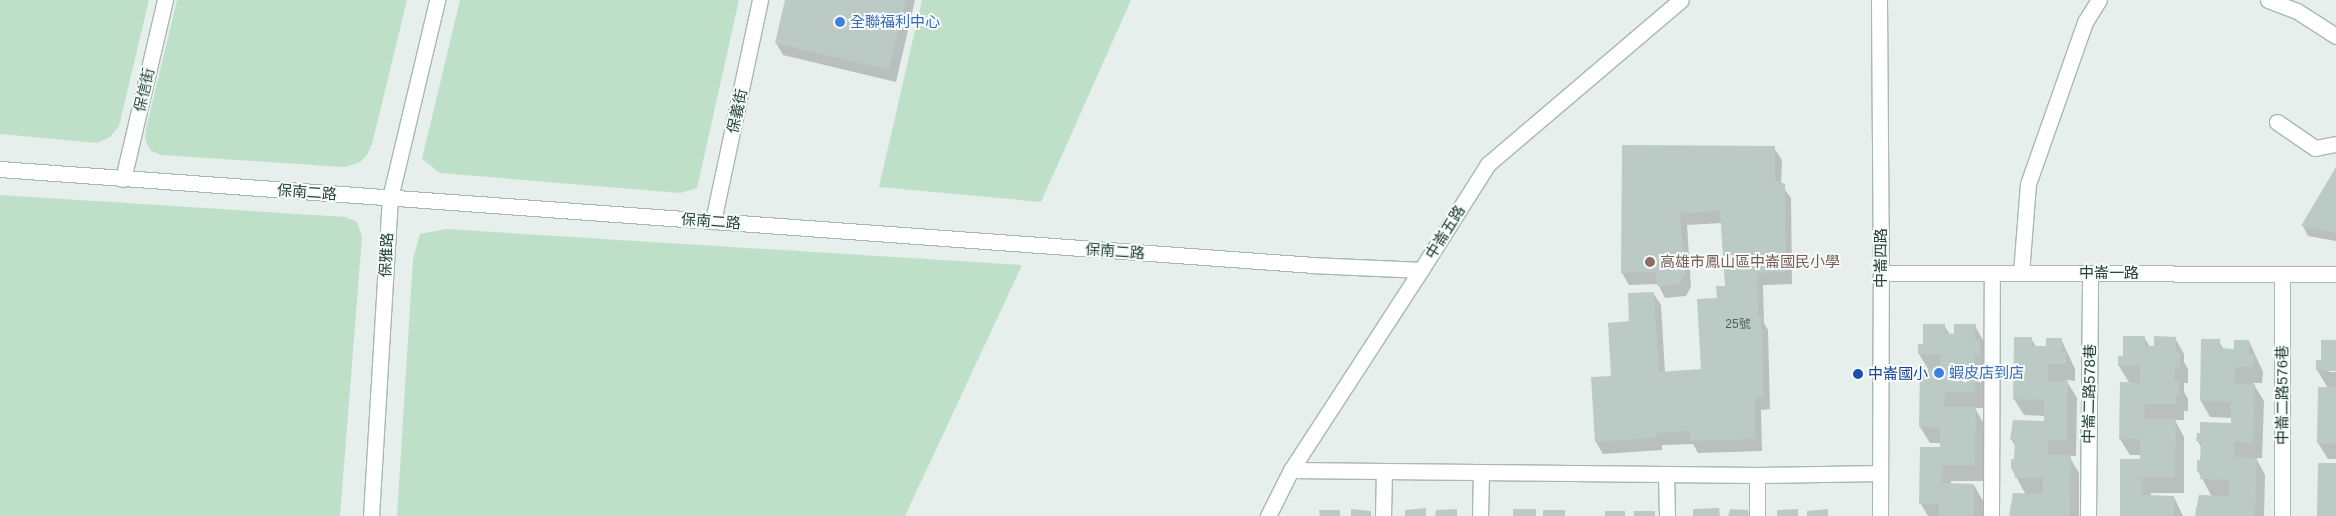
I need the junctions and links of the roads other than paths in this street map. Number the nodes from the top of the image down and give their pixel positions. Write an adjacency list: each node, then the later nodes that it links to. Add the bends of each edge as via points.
1 (165, 0): 12 (street, 保信街)
2 (437, 0): 13 (street, 保雅路)
3 (760, 0): 14 (street, 保義街)
4 (1681, 0): 15 (street, 中崙五路, via 1488,164)
5 (1879, 0): 16 (street, 中崙四路)
6 (2098, 0): 17 (street, via 2085,22 2028,184)
7 (2268, 0): 8 (street, via 2297,11)
8 (2336, 36)
9 (2277, 122): 10 (street, via 2316,148)
10 (2336, 144)
11 (0, 169): 12 (street, 保南二路)
12 (124, 179): 13 (street, 保南二路)
13 (390, 198): 14 (street, 保南二路); 28 (street, 保雅路)
14 (713, 221): 15 (street, 保南二路)
15 (1421, 270): 22 (street, 中崙五路)
16 (1881, 273): 19 (street, 中崙一路); 25 (street, 中崙四路)
17 (2022, 273): 18 (street, 中崙一路); 19 (street, 中崙一路)
18 (2090, 273): 20 (street, 中崙一路); 36 (street, 中崙二路578巷)
19 (1992, 274): 35 (street)
20 (2282, 274): 21 (street, 中崙一路); 37 (street, 中崙二路576巷)
21 (2336, 274)
22 (1291, 470): 23 (street); 29 (street, 中崙五路)
23 (1384, 471): 24 (street); 30 (street)
24 (1480, 472): 26 (street); 31 (street)
25 (1880, 473): 27 (street); 34 (street, 中崙四路)
26 (1666, 474): 27 (street); 32 (street)
27 (1756, 475): 33 (street)
28 (371, 516)
29 (1268, 516)
30 (1383, 516)
31 (1480, 516)
32 (1666, 516)
33 (1757, 516)
34 (1880, 516)
35 (1991, 516)
36 (2088, 516)
37 (2282, 516)

